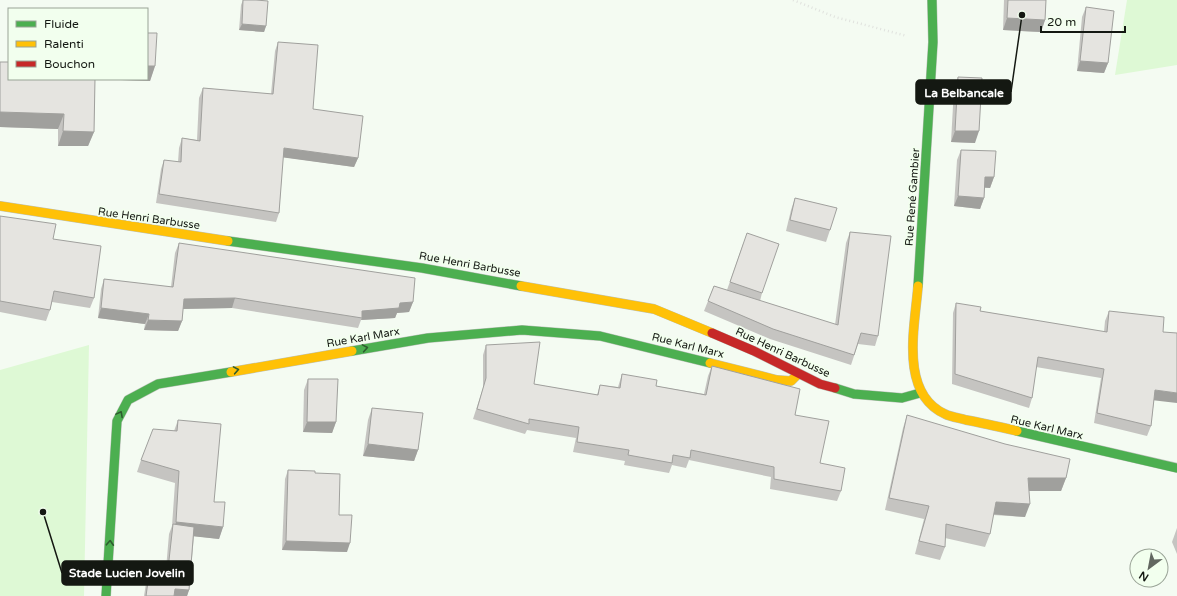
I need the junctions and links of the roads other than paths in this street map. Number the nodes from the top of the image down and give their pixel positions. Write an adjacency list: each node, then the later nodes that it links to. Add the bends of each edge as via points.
1 (932, 0): 4 (street, Rue René Gambier, via 933,42 913,366 914,379)
2 (0, 206): 3 (street, Rue Henri Barbusse, via 148,230 422,268 654,309 754,351)
3 (798, 374): 4 (street, Rue Henri Barbusse, via 820,384 854,394 902,398); 6 (street, Rue Karl Marx, one-way to 3, via 116,421 128,400 158,384 428,338 522,330 600,336 778,380 791,381)
4 (920, 393): 5 (street, Rue Karl Marx, via 935,409 946,415)
5 (1177, 468)
6 (106, 596)

